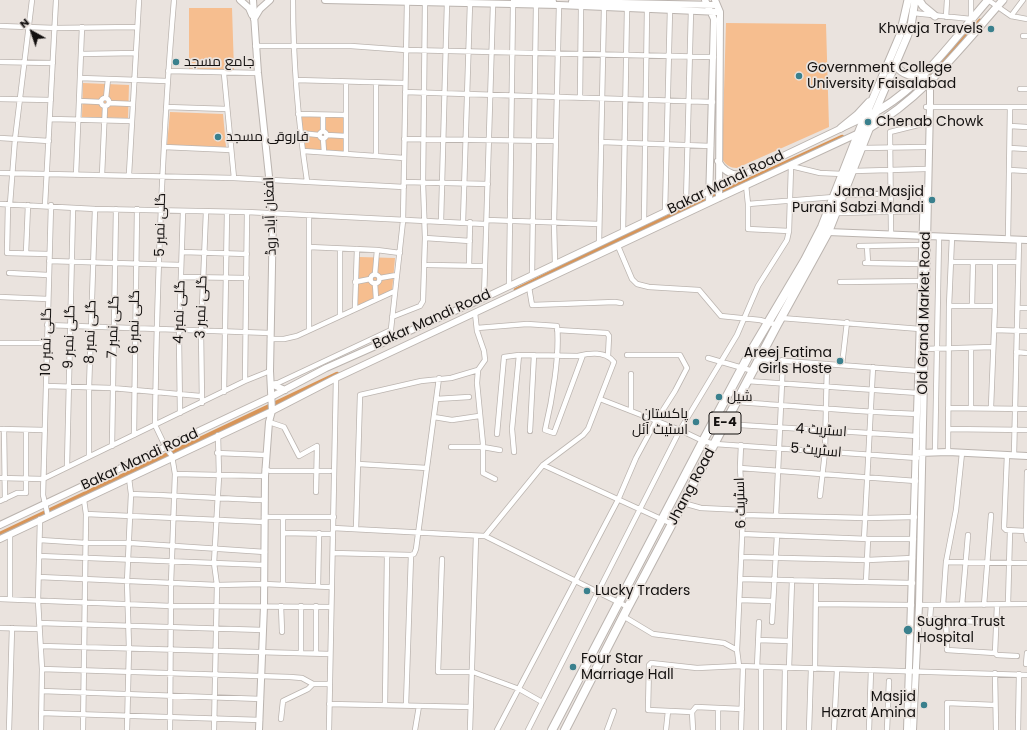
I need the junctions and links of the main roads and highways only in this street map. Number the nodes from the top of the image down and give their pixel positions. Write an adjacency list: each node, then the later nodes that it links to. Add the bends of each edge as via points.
1 (240, 0): 18 (main road, via 249,8)
2 (253, 0): 18 (main road, افغان آباد روڈ)
3 (270, 0): 18 (main road, via 260,9)
4 (325, 0): 9 (main road)
5 (908, 0): 22 (main road, via 900,35)
6 (914, 0): 19 (main road, via 907,38)
7 (919, 0): 17 (main road)
8 (1002, 0): 21 (main road)
9 (430, 1): 11 (main road, via 493,5)
10 (989, 1): 20 (main road)
11 (514, 2): 12 (main road); 12 (main road, via 536,5)
12 (555, 2): 13 (main road); 15 (main road, via 581,7)
13 (707, 3): 14 (main road); 15 (main road)
14 (716, 3): 16 (main road)
15 (712, 12): 16 (main road); 32 (main road, via 714,57)
16 (720, 12): 29 (main road)
17 (936, 16)
18 (253, 21): 42 (main road, افغان آباد روڈ, via 273,214)
19 (896, 65): 20 (main road, via 904,74); 24 (main road)
20 (923, 75): 21 (main road, Old Grand Market Road); 24 (main road, via 895,100)
21 (928, 84): 23 (main road, Old Grand Market Road); 27 (main road, via 898,110)
22 (876, 92): 25 (main road); 26 (main road, via 860,112)
23 (928, 107): 36 (main road, Old Grand Market Road); 36 (main road, Old Grand Market Road, via 923,211)
24 (875, 113): 25 (main road); 27 (highway, Jhang Road / E-4)
25 (865, 117): 26 (main road, Bakar Mandi Road); 28 (highway, Jhang Road / E-4)
26 (841, 128): 30 (main road, Bakar Mandi Road)
27 (869, 128): 28 (main road); 35 (highway, Jhang Road / E-4)
28 (859, 133): 33 (main road, Bakar Mandi Road); 40 (highway, Jhang Road / E-4, via 834,197)
29 (718, 161): 30 (main road, via 730,173); 31 (main road)
30 (747, 172): 31 (main road, Bakar Mandi Road)
31 (718, 186): 32 (main road, Bakar Mandi Road); 33 (main road)
32 (709, 191): 34 (main road); 38 (main road, Bakar Mandi Road)
33 (719, 198): 34 (main road, Bakar Mandi Road)
34 (709, 202): 39 (main road, Bakar Mandi Road)
35 (828, 232): 36 (main road); 40 (highway, Jhang Road / E-4)
36 (925, 236): 37 (main road); 41 (main road, Old Grand Market Road); 41 (main road, Old Grand Market Road, via 922,245 921,281)
37 (1027, 240)
38 (547, 268): 39 (main road); 43 (main road, Bakar Mandi Road, via 390,338)
39 (551, 277): 45 (main road, Bakar Mandi Road)
40 (776, 322): 51 (highway, Jhang Road / E-4, via 743,368); 52 (highway, Jhang Road / E-4, via 753,371)
41 (922, 349): 46 (main road, Old Grand Market Road); 46 (main road, Old Grand Market Road, via 918,393)
42 (271, 384): 43 (main road); 44 (main road, افغان آباد روڈ)
43 (285, 390): 44 (main road, Bakar Mandi Road)
44 (272, 400): 45 (main road, افغان آباد روڈ); 48 (main road, Bakar Mandi Road)
45 (272, 410): 49 (main road, Bakar Mandi Road); 50 (main road, افغان آباد روڈ, via 265,469)
46 (918, 455): 47 (main road, via 948,452); 53 (main road, Old Grand Market Road); 54 (main road, Old Grand Market Road, via 919,605)
47 (1027, 456)
48 (0, 525)
49 (0, 539)
50 (260, 730)
51 (552, 730)
52 (565, 730)
53 (908, 730)
54 (913, 730)

